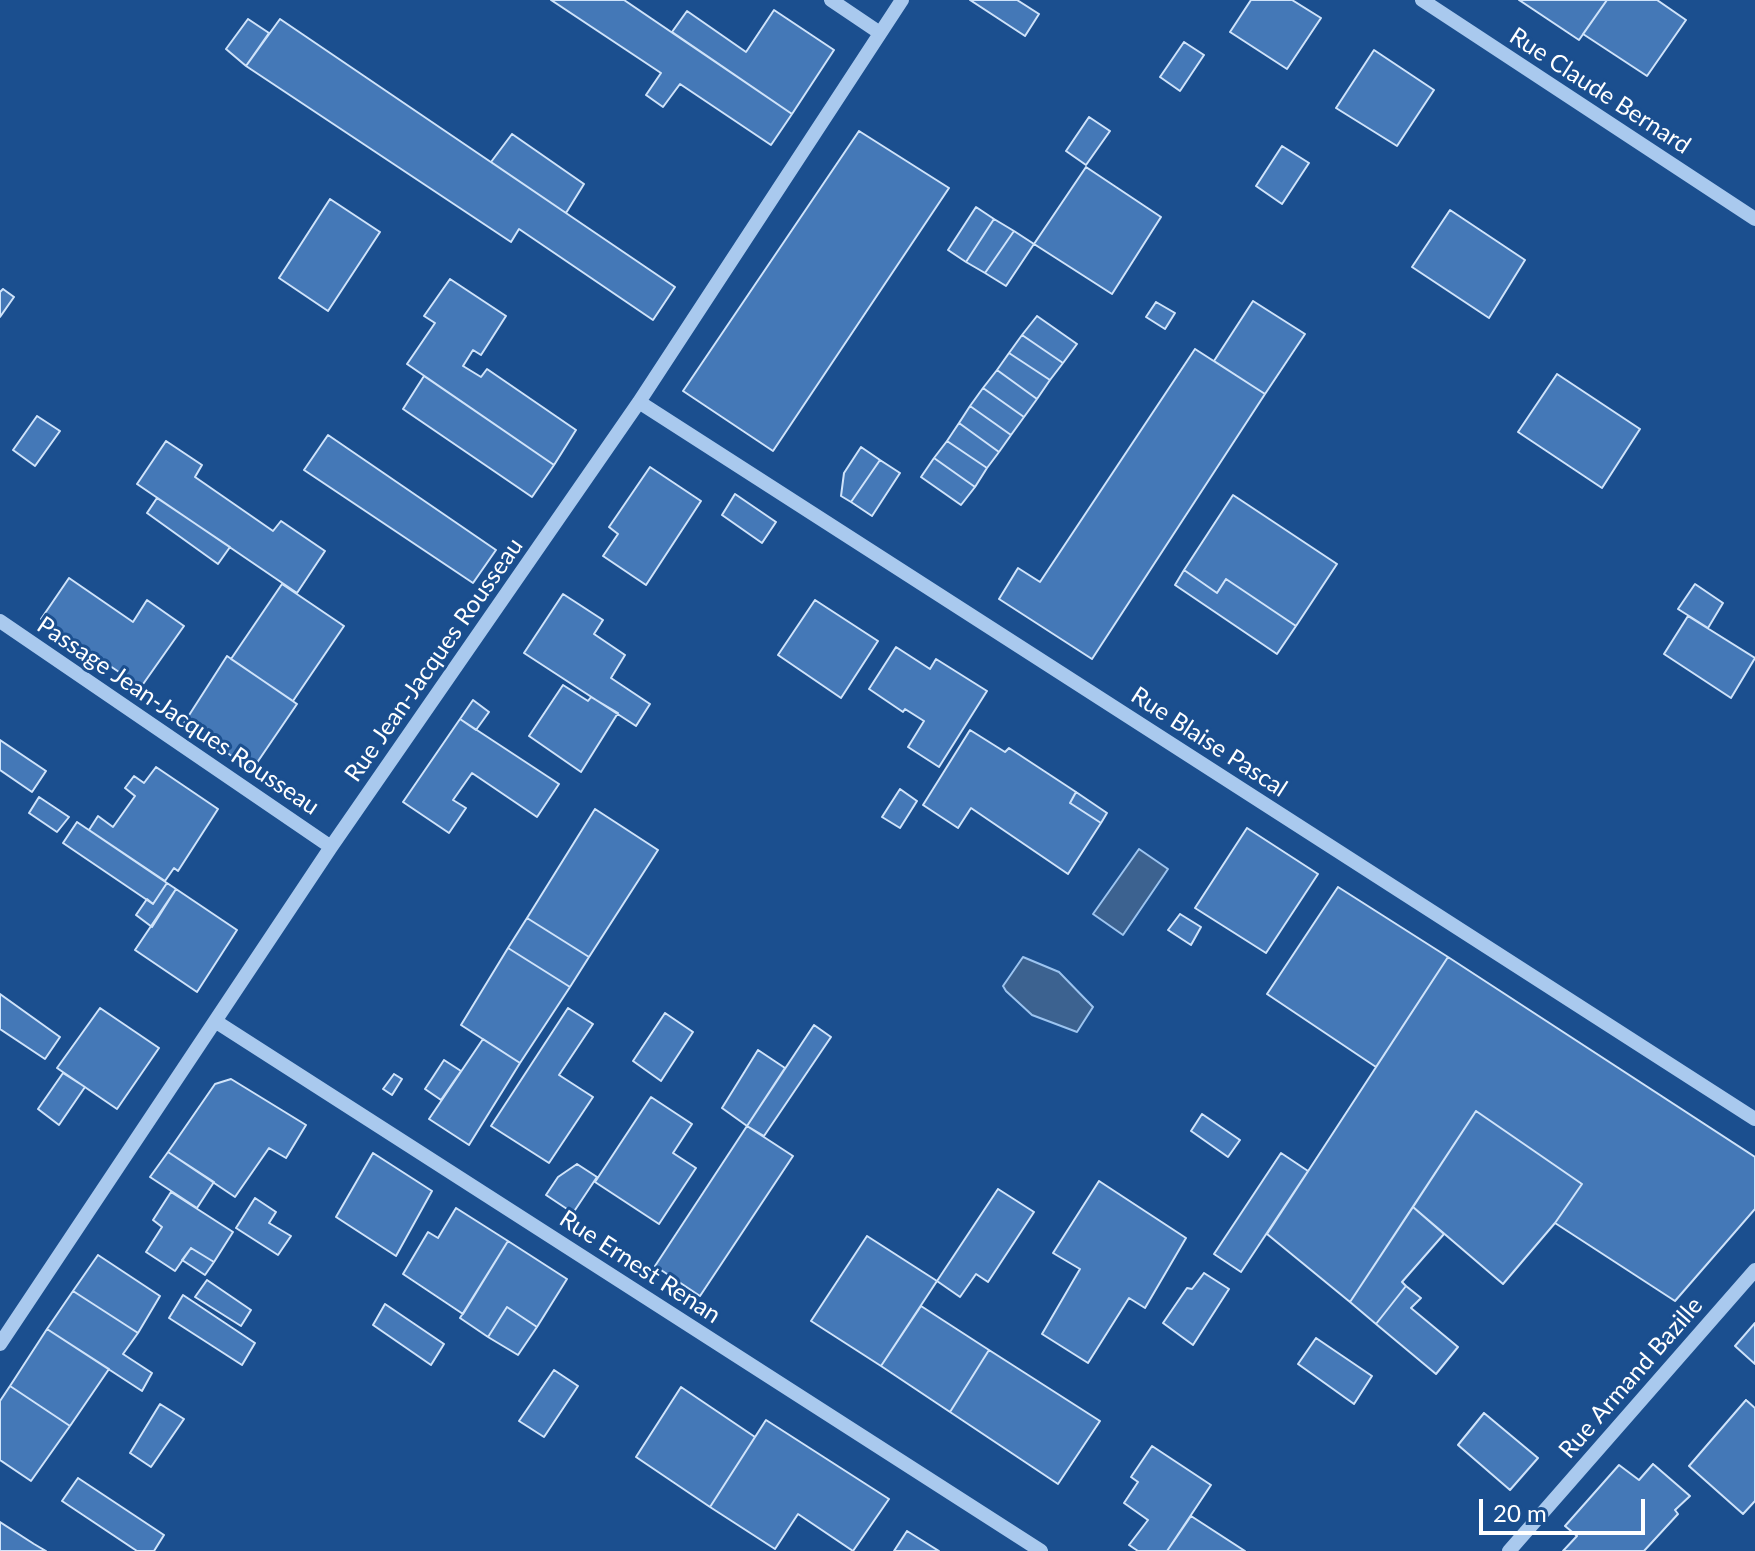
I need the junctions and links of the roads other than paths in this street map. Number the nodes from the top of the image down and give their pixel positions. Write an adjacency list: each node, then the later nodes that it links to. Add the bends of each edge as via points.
1 (831, 0): 4 (street)
2 (902, 0): 4 (street, Rue Jean-Jacques Rousseau)
3 (1422, 0): 5 (street, Rue Claude Bernard)
4 (880, 33): 6 (street, Rue Jean-Jacques Rousseau)
5 (1755, 219)
6 (639, 402): 8 (street, Rue Jean-Jacques Rousseau); 10 (street, Rue Blaise Pascal)
7 (0, 621): 8 (street, Passage Jean-Jacques Rousseau)
8 (331, 847): 9 (street, Rue Jean-Jacques Rousseau)
9 (215, 1021): 12 (street, Rue Jean-Jacques Rousseau); 13 (street, Rue Ernest Renan)
10 (1755, 1119)
11 (1755, 1270): 14 (street, Rue Armand Bazille)
12 (0, 1344)
13 (1041, 1551)
14 (1509, 1551)

